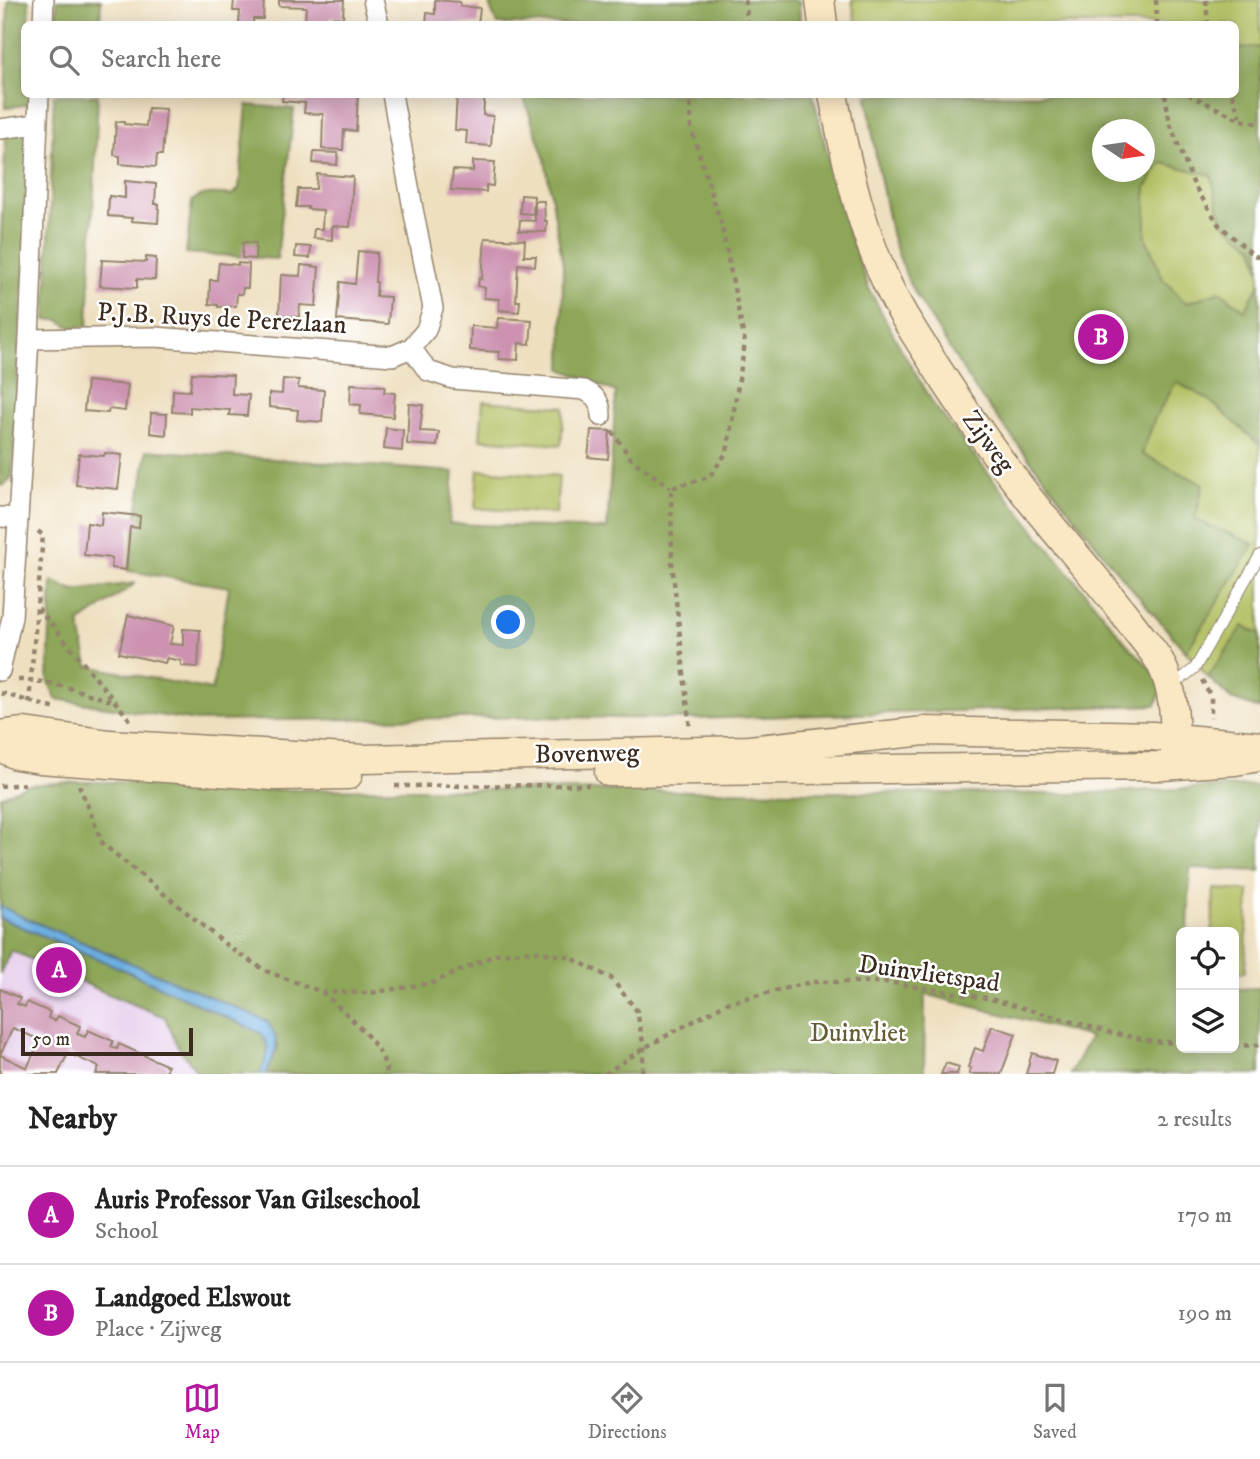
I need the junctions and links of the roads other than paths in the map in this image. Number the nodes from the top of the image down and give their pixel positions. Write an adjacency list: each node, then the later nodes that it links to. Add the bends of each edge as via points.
1 (44, 0): 4 (street)
2 (373, 0): 5 (street)
3 (820, 0): 6 (street)
4 (43, 21)
5 (378, 21)
6 (823, 21)
7 (39, 98): 10 (street)
8 (394, 98): 13 (street, via 433,308 426,330)
9 (834, 98): 18 (street, Zijweg, via 867,233 903,313 950,390 1027,496 1160,662)
10 (37, 124): 11 (street); 12 (street)
11 (0, 130)
12 (29, 339): 13 (street, P.J.B. Ruys de Perezlaan, via 156,337 392,356); 15 (street)
13 (411, 348): 14 (street, via 428,371 453,379 584,390 601,404)
14 (601, 416)
15 (9, 517): 17 (street, via 12,617)
16 (1260, 555): 18 (lane, via 1195,668)
17 (5, 675)
18 (1169, 689): 22 (street, Zijweg)
19 (0, 735): 22 (street, Bovenweg, via 24,732 109,744 363,759 749,750 926,731)
20 (1260, 746): 22 (street)
21 (0, 747): 22 (street, Bovenweg, via 40,759 274,776)
22 (1175, 751): 23 (street, via 1235,761)
23 (1260, 757)

